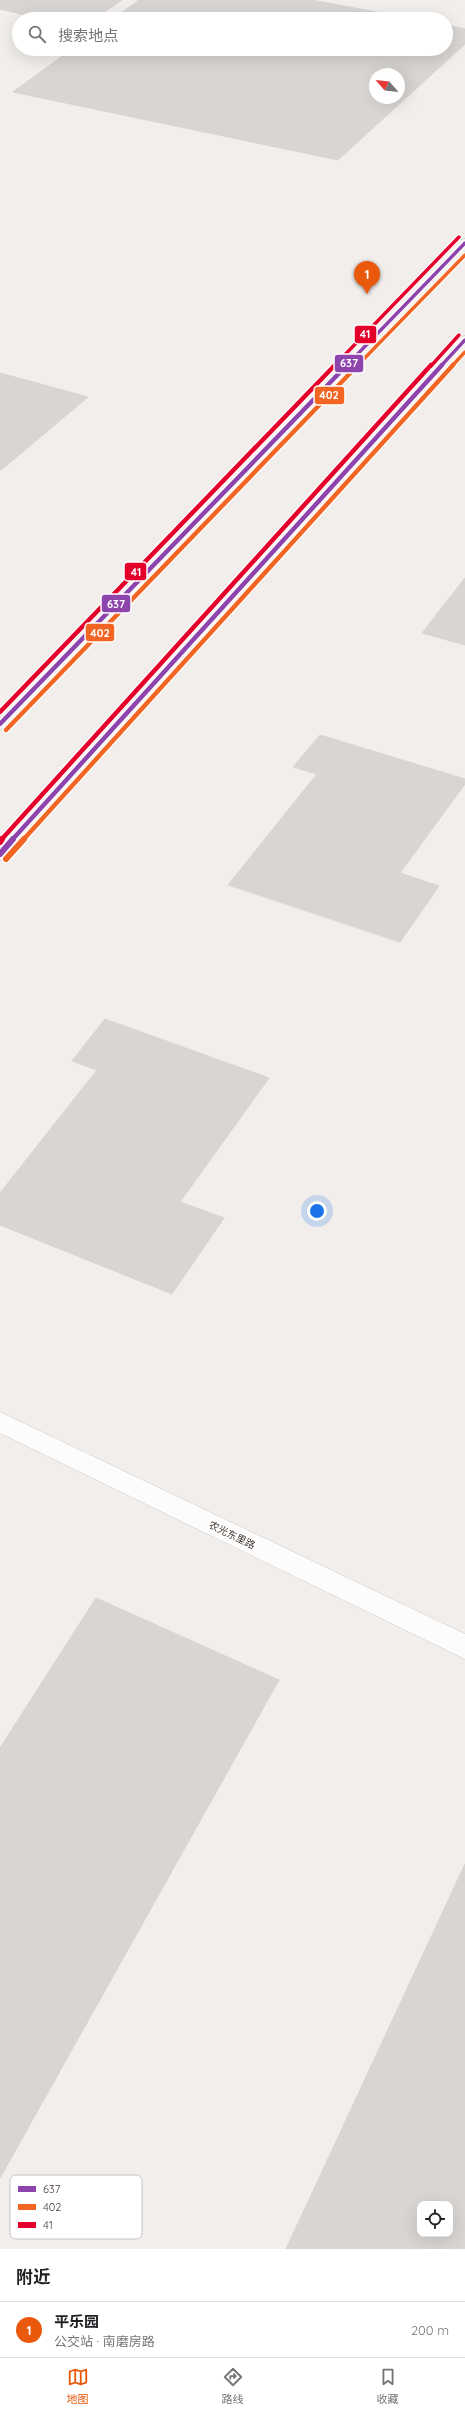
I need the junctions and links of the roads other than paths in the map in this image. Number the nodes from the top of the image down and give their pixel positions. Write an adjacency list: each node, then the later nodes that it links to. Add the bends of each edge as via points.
1 (465, 243): 3 (main road)
2 (465, 340): 4 (main road)
3 (0, 724)
4 (0, 854)
5 (0, 1422): 6 (street, 农光东里路)
6 (465, 1647)

